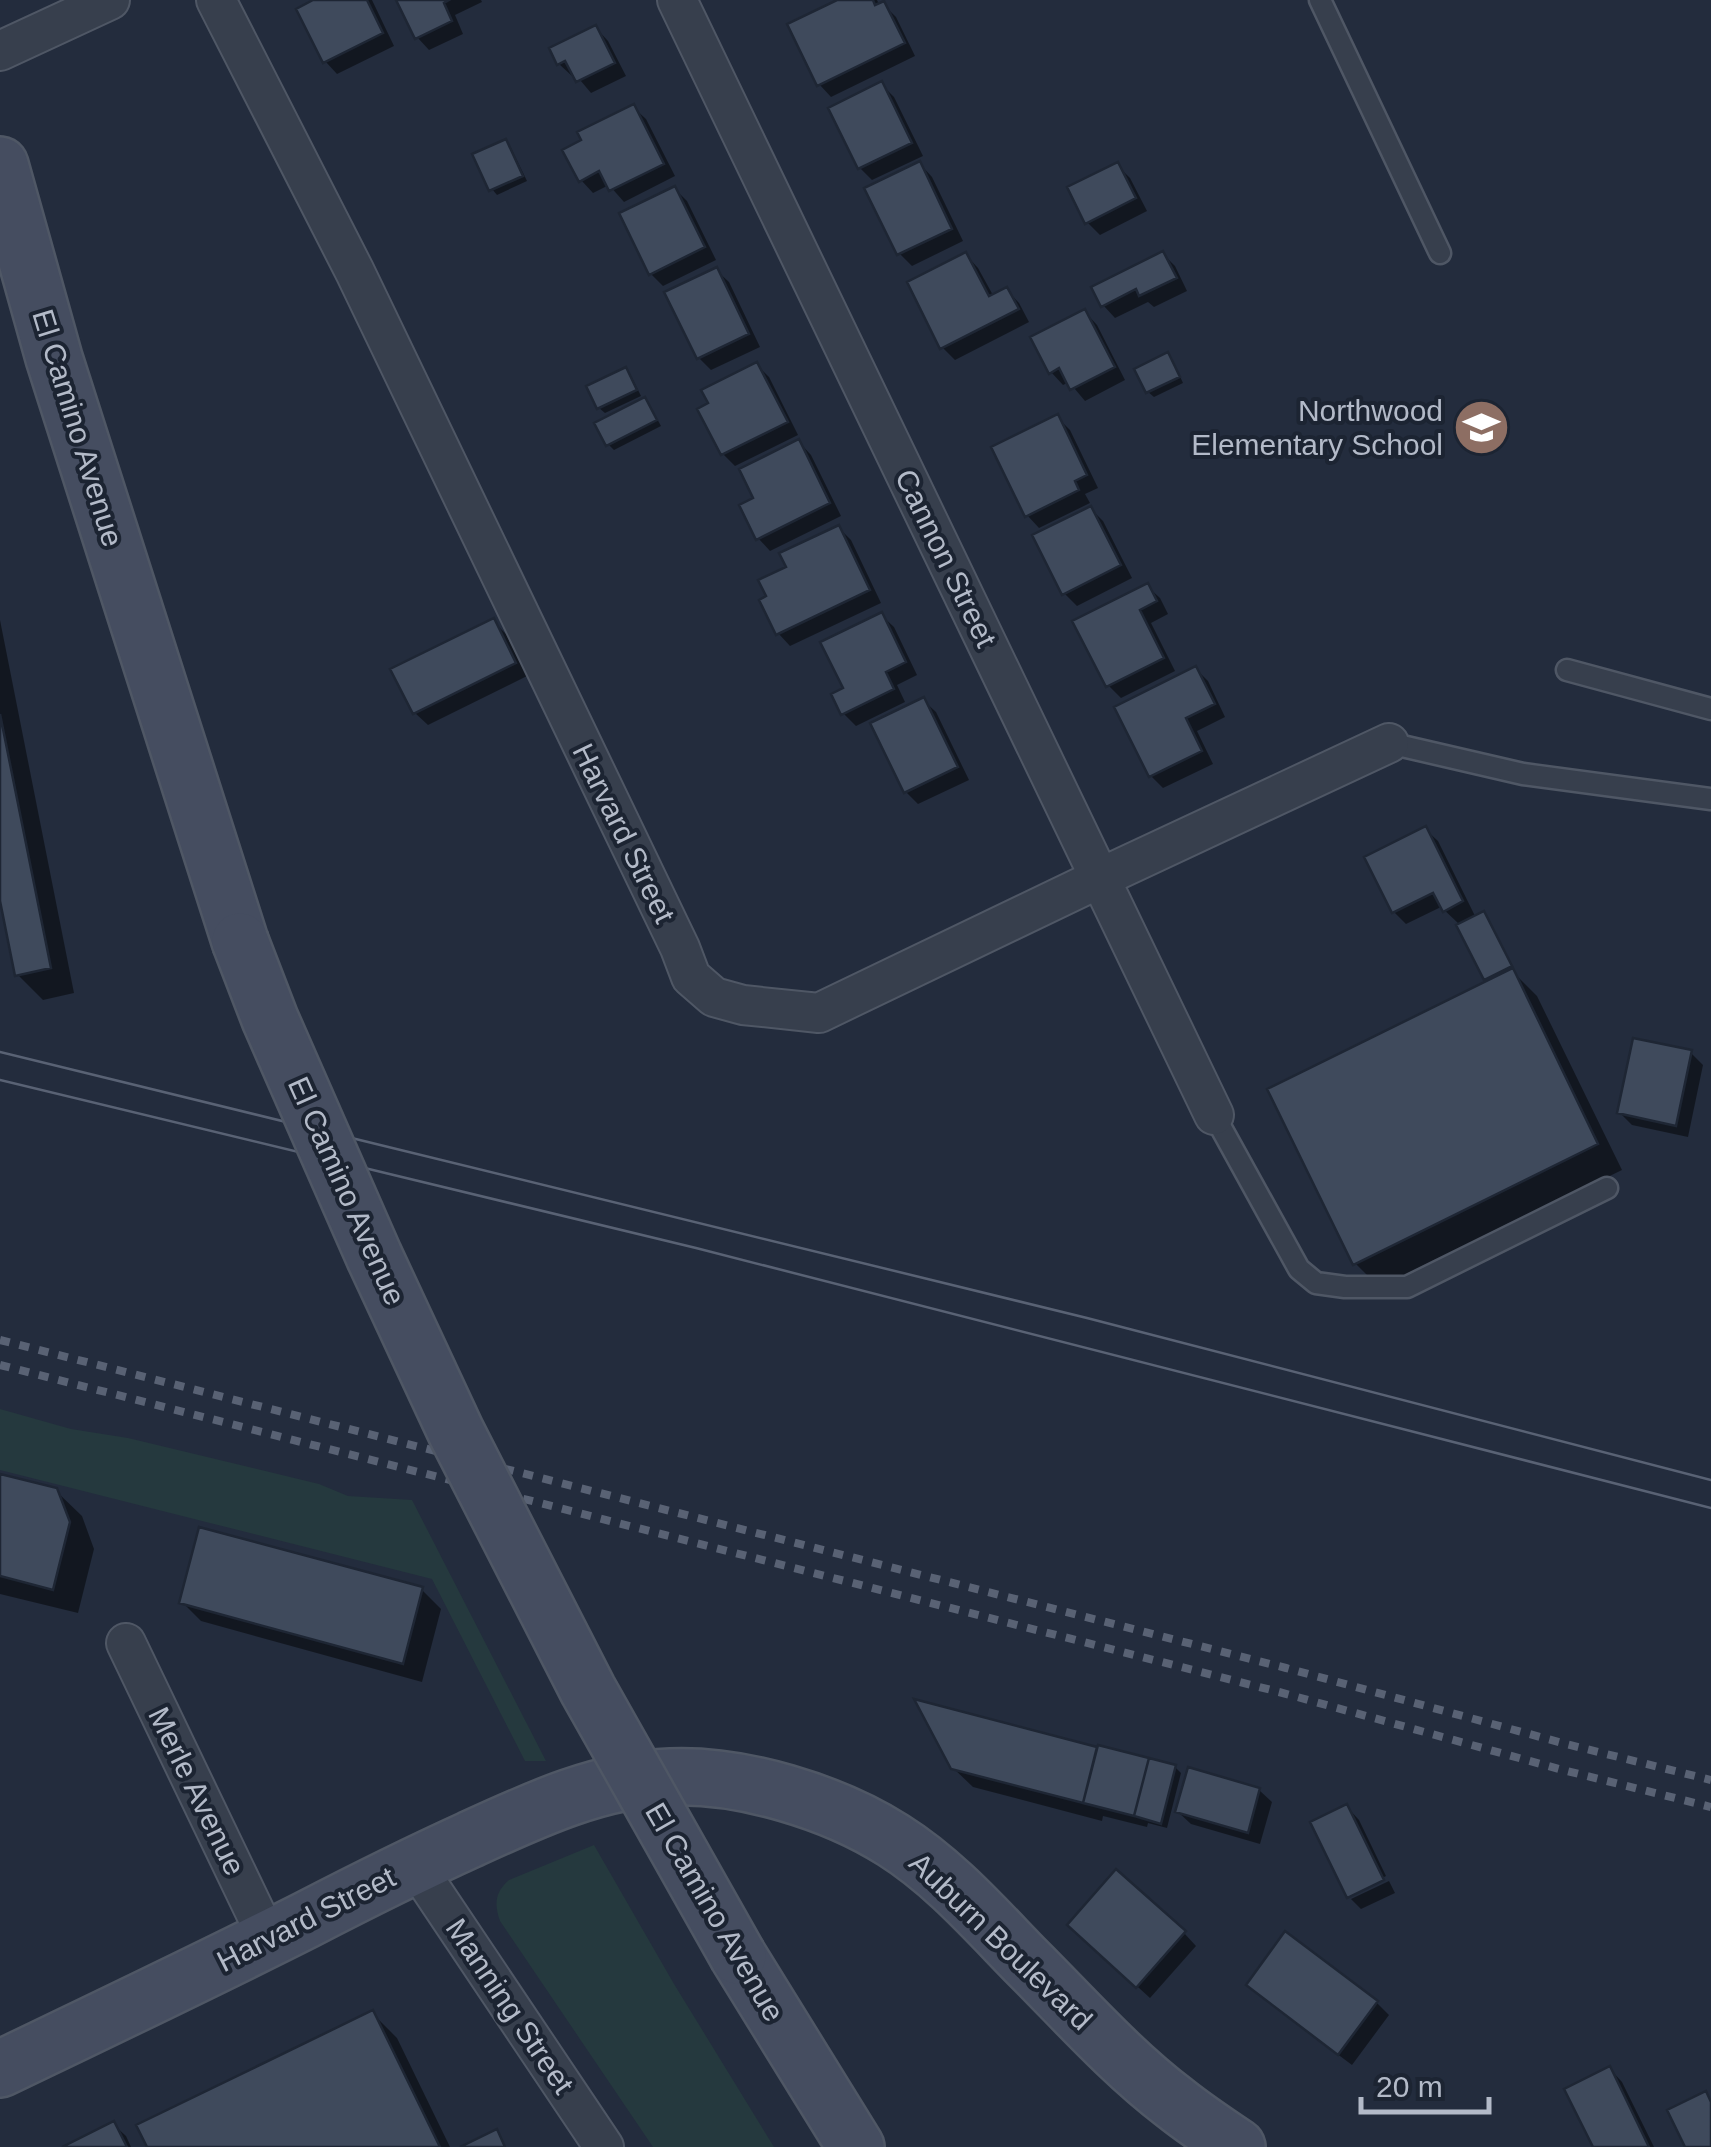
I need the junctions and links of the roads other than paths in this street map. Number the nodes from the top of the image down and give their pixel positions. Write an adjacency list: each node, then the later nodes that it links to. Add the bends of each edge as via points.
1 (110, 0): 5 (street)
2 (216, 0): 12 (street, Harvard Street, via 354,272 691,976 714,997 743,1006 820,1014)
3 (677, 0): 12 (street, Cannon Street)
4 (1320, 0): 7 (lane)
5 (0, 52)
6 (0, 165): 21 (main road, El Camino Avenue, bridge, via 54,358 270,1019 456,1432 597,1706 738,1956)
7 (1440, 253)
8 (1567, 670): 9 (lane)
9 (1711, 709)
10 (1389, 743): 11 (lane, via 1524,774); 12 (street, Harvard Street)
11 (1711, 798)
12 (1100, 878): 13 (street, Cannon Street)
13 (1214, 1115): 14 (lane, via 1299,1269 1316,1283 1407,1287)
14 (1606, 1188)
15 (126, 1643): 18 (street, Merle Avenue)
16 (619, 1784): 17 (main road, Harvard Street, via 530,1812); 22 (main road, Auburn Boulevard, via 670,1777 778,1791 816,1801 894,1840 961,1895 1161,2092)
17 (415, 1864): 18 (main road, Harvard Street); 20 (street, Manning Street)
18 (268, 1939): 19 (main road, Harvard Street)
19 (0, 2070)
20 (604, 2147)
21 (856, 2147)
22 (1236, 2147)

